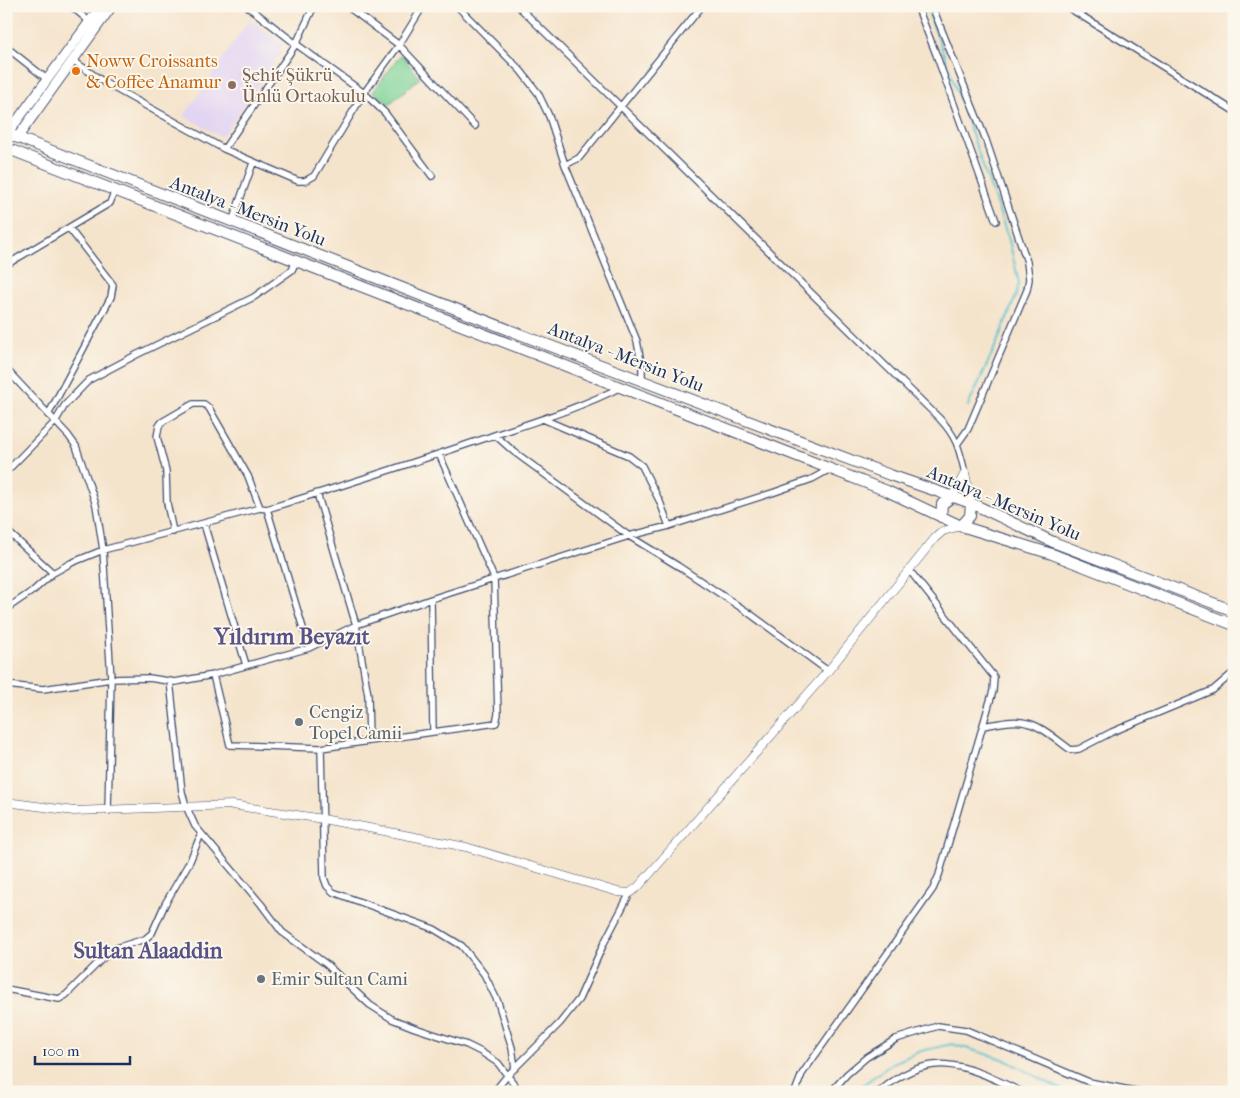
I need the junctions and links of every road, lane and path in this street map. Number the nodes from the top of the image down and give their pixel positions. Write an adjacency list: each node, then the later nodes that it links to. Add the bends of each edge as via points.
1 (71, 6): 14 (street)
2 (101, 6): 14 (main road)
3 (112, 6): 14 (main road)
4 (248, 6): 15 (street)
5 (314, 6): 15 (street)
6 (347, 6): 16 (street)
7 (423, 6): 16 (street)
8 (457, 6): 28 (street, via 521,71 538,93)
9 (518, 6): 21 (street)
10 (702, 6): 21 (street)
11 (917, 6): 31 (street)
12 (932, 6): 43 (street, via 986,140 1027,262 1029,279 968,429)
13 (1066, 6): 22 (street)
14 (93, 25): 18 (main road); 19 (main road)
15 (296, 44): 20 (street); 26 (street)
16 (399, 45): 20 (street); 23 (street)
17 (6, 46): 19 (street)
18 (74, 61): 19 (main road); 26 (street, via 105,83)
19 (51, 83): 24 (main road)
20 (364, 93): 27 (street, via 314,176 298,182); 29 (street, via 386,113)
21 (620, 107): 28 (street, via 579,158); 43 (street, via 938,418)
22 (1234, 111)
23 (475, 126)
24 (9, 135): 25 (highway); 32 (highway, Antalya - Mersin Yolu)
25 (7, 149): 30 (highway, Antalya - Mersin Yolu)
26 (224, 149): 27 (street)
27 (253, 163): 32 (street)
28 (565, 165): 37 (street, via 637,341)
29 (432, 176)
30 (115, 190): 33 (street, via 110,203); 34 (highway, Antalya - Mersin Yolu)
31 (996, 221)
32 (232, 222): 37 (highway, Antalya - Mersin Yolu)
33 (69, 228): 35 (street); 39 (street, via 113,285 111,297)
34 (296, 261): 38 (highway, Antalya - Mersin Yolu); 41 (street, via 292,270 254,297 88,380 65,405)
35 (6, 265)
36 (6, 369): 39 (street)
37 (642, 381): 49 (highway, Antalya - Mersin Yolu)
38 (621, 387): 40 (street); 45 (highway, Antalya - Mersin Yolu)
39 (48, 415): 41 (street)
40 (543, 418): 42 (street); 55 (street, via 629,456 642,466)
41 (55, 422): 46 (street); 61 (street, via 76,446 96,505)
42 (495, 435): 44 (street); 59 (street)
43 (958, 443): 47 (street)
44 (439, 454): 48 (street); 64 (street)
45 (830, 469): 53 (highway, Antalya - Mersin Yolu); 55 (street, via 812,479)
46 (6, 472)
47 (965, 473): 49 (street); 50 (street)
48 (317, 494): 52 (street); 68 (street)
49 (952, 496): 50 (highway, Antalya - Mersin Yolu); 53 (highway, via 942,504)
50 (971, 503): 56 (highway, via 970,516); 67 (highway, Antalya - Mersin Yolu, via 1053,542)
51 (260, 508): 52 (street); 54 (street); 58 (street, via 248,476 209,408 204,404 193,404 162,422 157,437 166,471 167,503)
52 (267, 509): 70 (street)
53 (941, 517): 56 (highway, Antalya - Mersin Yolu); 60 (street)
54 (204, 524): 58 (street); 71 (street)
55 (669, 526): 59 (street)
56 (960, 526): 60 (street, via 943,531); 69 (highway, Antalya - Mersin Yolu, via 1052,554)
57 (6, 530): 63 (street)
58 (173, 532): 61 (street)
59 (628, 536): 64 (street); 72 (street, via 741,608)
60 (935, 538): 62 (street)
61 (103, 550): 63 (street); 75 (street)
62 (910, 571): 72 (street); 78 (street, via 994,677)
63 (53, 573): 66 (street)
64 (494, 578): 65 (street); 79 (street, via 496,723)
65 (431, 599): 68 (street); 79 (street)
66 (6, 609)
67 (1234, 611)
68 (356, 625): 70 (street); 80 (street, via 368,695)
69 (1234, 625)
70 (309, 648): 71 (street)
71 (246, 665): 74 (street)
72 (828, 671): 87 (street, via 638,887)
73 (1234, 672): 78 (street, via 1213,690 1112,732 1079,750 1071,750 1027,723)
74 (212, 675): 76 (street); 81 (street, via 230,745)
75 (111, 679): 76 (street); 77 (street, via 43,689); 84 (street)
76 (170, 681): 83 (street)
77 (6, 685)
78 (983, 726): 93 (street, via 933,889 802,1074)
79 (433, 731): 80 (street)
80 (369, 741): 81 (street)
81 (321, 748): 85 (street)
82 (6, 802): 84 (street, via 74,811)
83 (186, 806): 84 (street); 85 (street, via 232,805); 86 (street)
84 (108, 811)
85 (323, 819): 87 (street, via 466,847 618,892); 89 (street, via 324,878 327,886 333,892 434,929 462,946 484,974 498,1002)
86 (202, 834): 88 (street, via 146,939 116,948 59,999); 90 (street, via 282,932 326,964 370,1005 392,1019 481,1052 498,1063)
87 (630, 892): 89 (street, via 578,999 560,1023)
88 (6, 990)
89 (515, 1068): 90 (street)
90 (507, 1076): 91 (street); 92 (street)
91 (494, 1092)
92 (520, 1092)
93 (795, 1092)
94 (831, 1092): 97 (street, via 874,1052 896,1039 938,1026 966,1030 1089,1082)
95 (879, 1092): 96 (street, via 917,1068 940,1064 985,1074)
96 (1022, 1092)
97 (1140, 1092)

